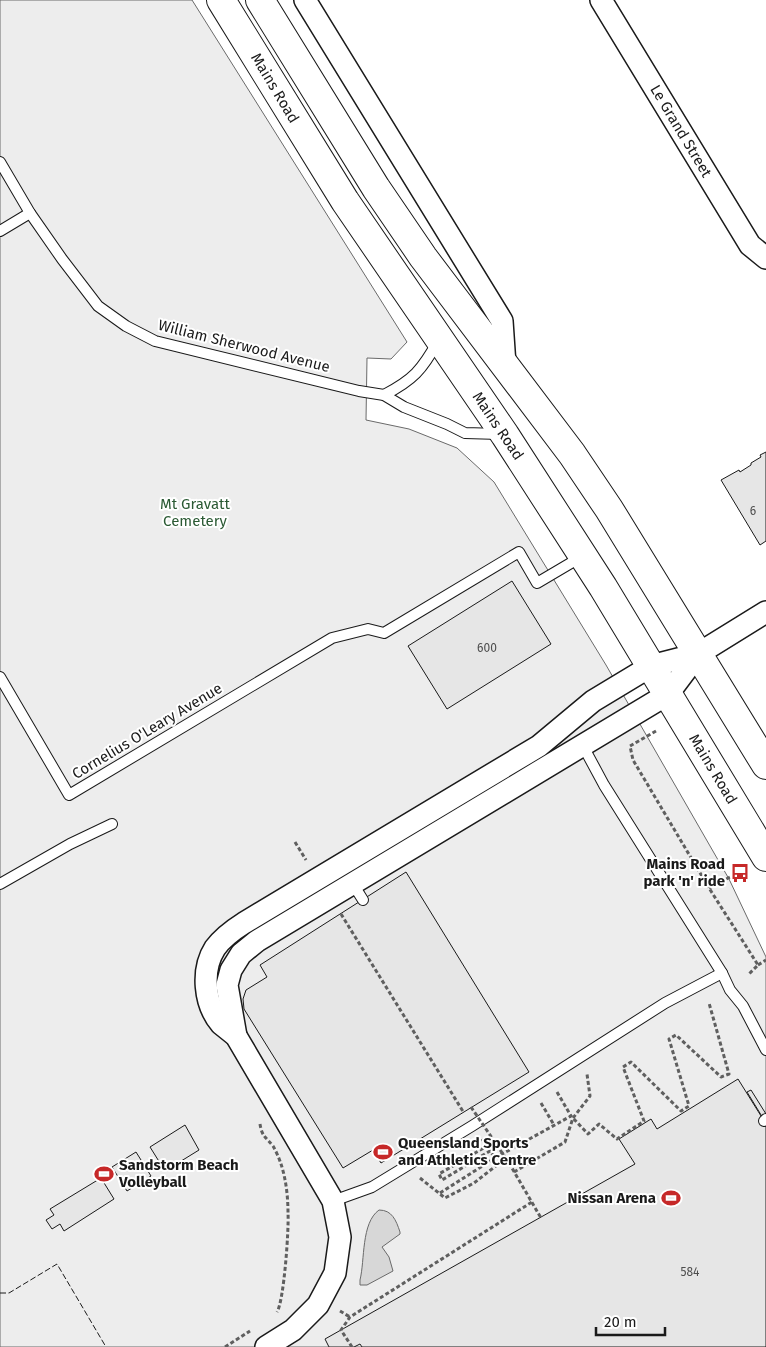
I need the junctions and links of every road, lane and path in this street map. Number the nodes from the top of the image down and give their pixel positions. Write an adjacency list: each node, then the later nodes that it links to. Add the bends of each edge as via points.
1 (221, 0): 9 (main road, Mains Road, via 350,209)
2 (260, 0): 10 (main road, via 376,188 423,257)
3 (305, 0): 10 (street, via 502,321)
4 (601, 0): 8 (street, Le Grand Street, via 750,245)
5 (0, 162): 6 (lane, William Sherwood Avenue)
6 (30, 213): 7 (lane); 11 (lane, William Sherwood Avenue, via 98,306 155,341)
7 (0, 231)
8 (766, 258)
9 (440, 339): 11 (lane, via 418,372); 12 (main road, Mains Road)
10 (505, 365): 15 (main road, via 609,509)
11 (384, 396): 12 (lane, William Sherwood Avenue, via 465,433)
12 (505, 434): 13 (main road, Mains Road)
13 (582, 556): 16 (main road, Mains Road); 17 (lane, Cornelius O'Leary Avenue, via 537,583 519,552 384,633 368,629 332,638 69,795)
14 (766, 612): 15 (street)
15 (698, 654): 16 (street); 18 (street); 21 (main road)
16 (651, 666): 18 (main road, Mains Road); 25 (street, via 592,701 539,746)
17 (0, 677)
18 (668, 694): 20 (street); 23 (main road, Mains Road)
19 (656, 731): 27 (path, via 630,746 633,760)
20 (582, 746): 25 (street); 31 (lane)
21 (766, 765)
22 (112, 824): 26 (lane)
23 (766, 857)
24 (736, 874): 27 (path)
25 (352, 883): 28 (street); 34 (street, via 227,934 214,949 206,977 210,1006 221,1023)
26 (0, 884)
27 (709, 888): 30 (path)
28 (330, 897): 34 (street, via 241,954 231,970 227,985); 43 (path)
29 (766, 960): 30 (path)
30 (758, 965): 32 (path)
31 (722, 973): 35 (lane); 43 (lane, via 665,1003)
32 (749, 974)
33 (709, 1003): 40 (path, via 729,1074 721,1078 676,1034 669,1039 689,1106 682,1110 631,1062 622,1067 644,1121 616,1139 600,1124 588,1134)
34 (236, 1036): 49 (street)
35 (766, 1050)
36 (587, 1074): 40 (path, via 590,1096)
37 (557, 1092): 40 (path)
38 (540, 1102): 42 (path)
39 (471, 1107): 45 (path, bridge)
40 (572, 1117): 42 (path); 46 (path, via 566,1142)
41 (260, 1119): 53 (path, via 263,1136 282,1166 289,1215 281,1306)
42 (554, 1125): 44 (path)
43 (472, 1126): 44 (path, via 487,1146 439,1174 442,1180 490,1151); 49 (lane, via 372,1187)
44 (495, 1158): 48 (path)
45 (506, 1158): 46 (path, bridge); 48 (path, via 474,1183 445,1198)
46 (514, 1172): 50 (path)
47 (419, 1177): 48 (path)
48 (440, 1193)
49 (333, 1201): 57 (street, via 340,1237 335,1273 318,1305 292,1330)
50 (532, 1202): 51 (path); 54 (path)
51 (541, 1218)
52 (340, 1311): 54 (path)
53 (274, 1315)
54 (350, 1317): 58 (path, via 341,1330)
55 (253, 1328): 56 (path)
56 (225, 1347)
57 (266, 1347)
58 (352, 1347)

